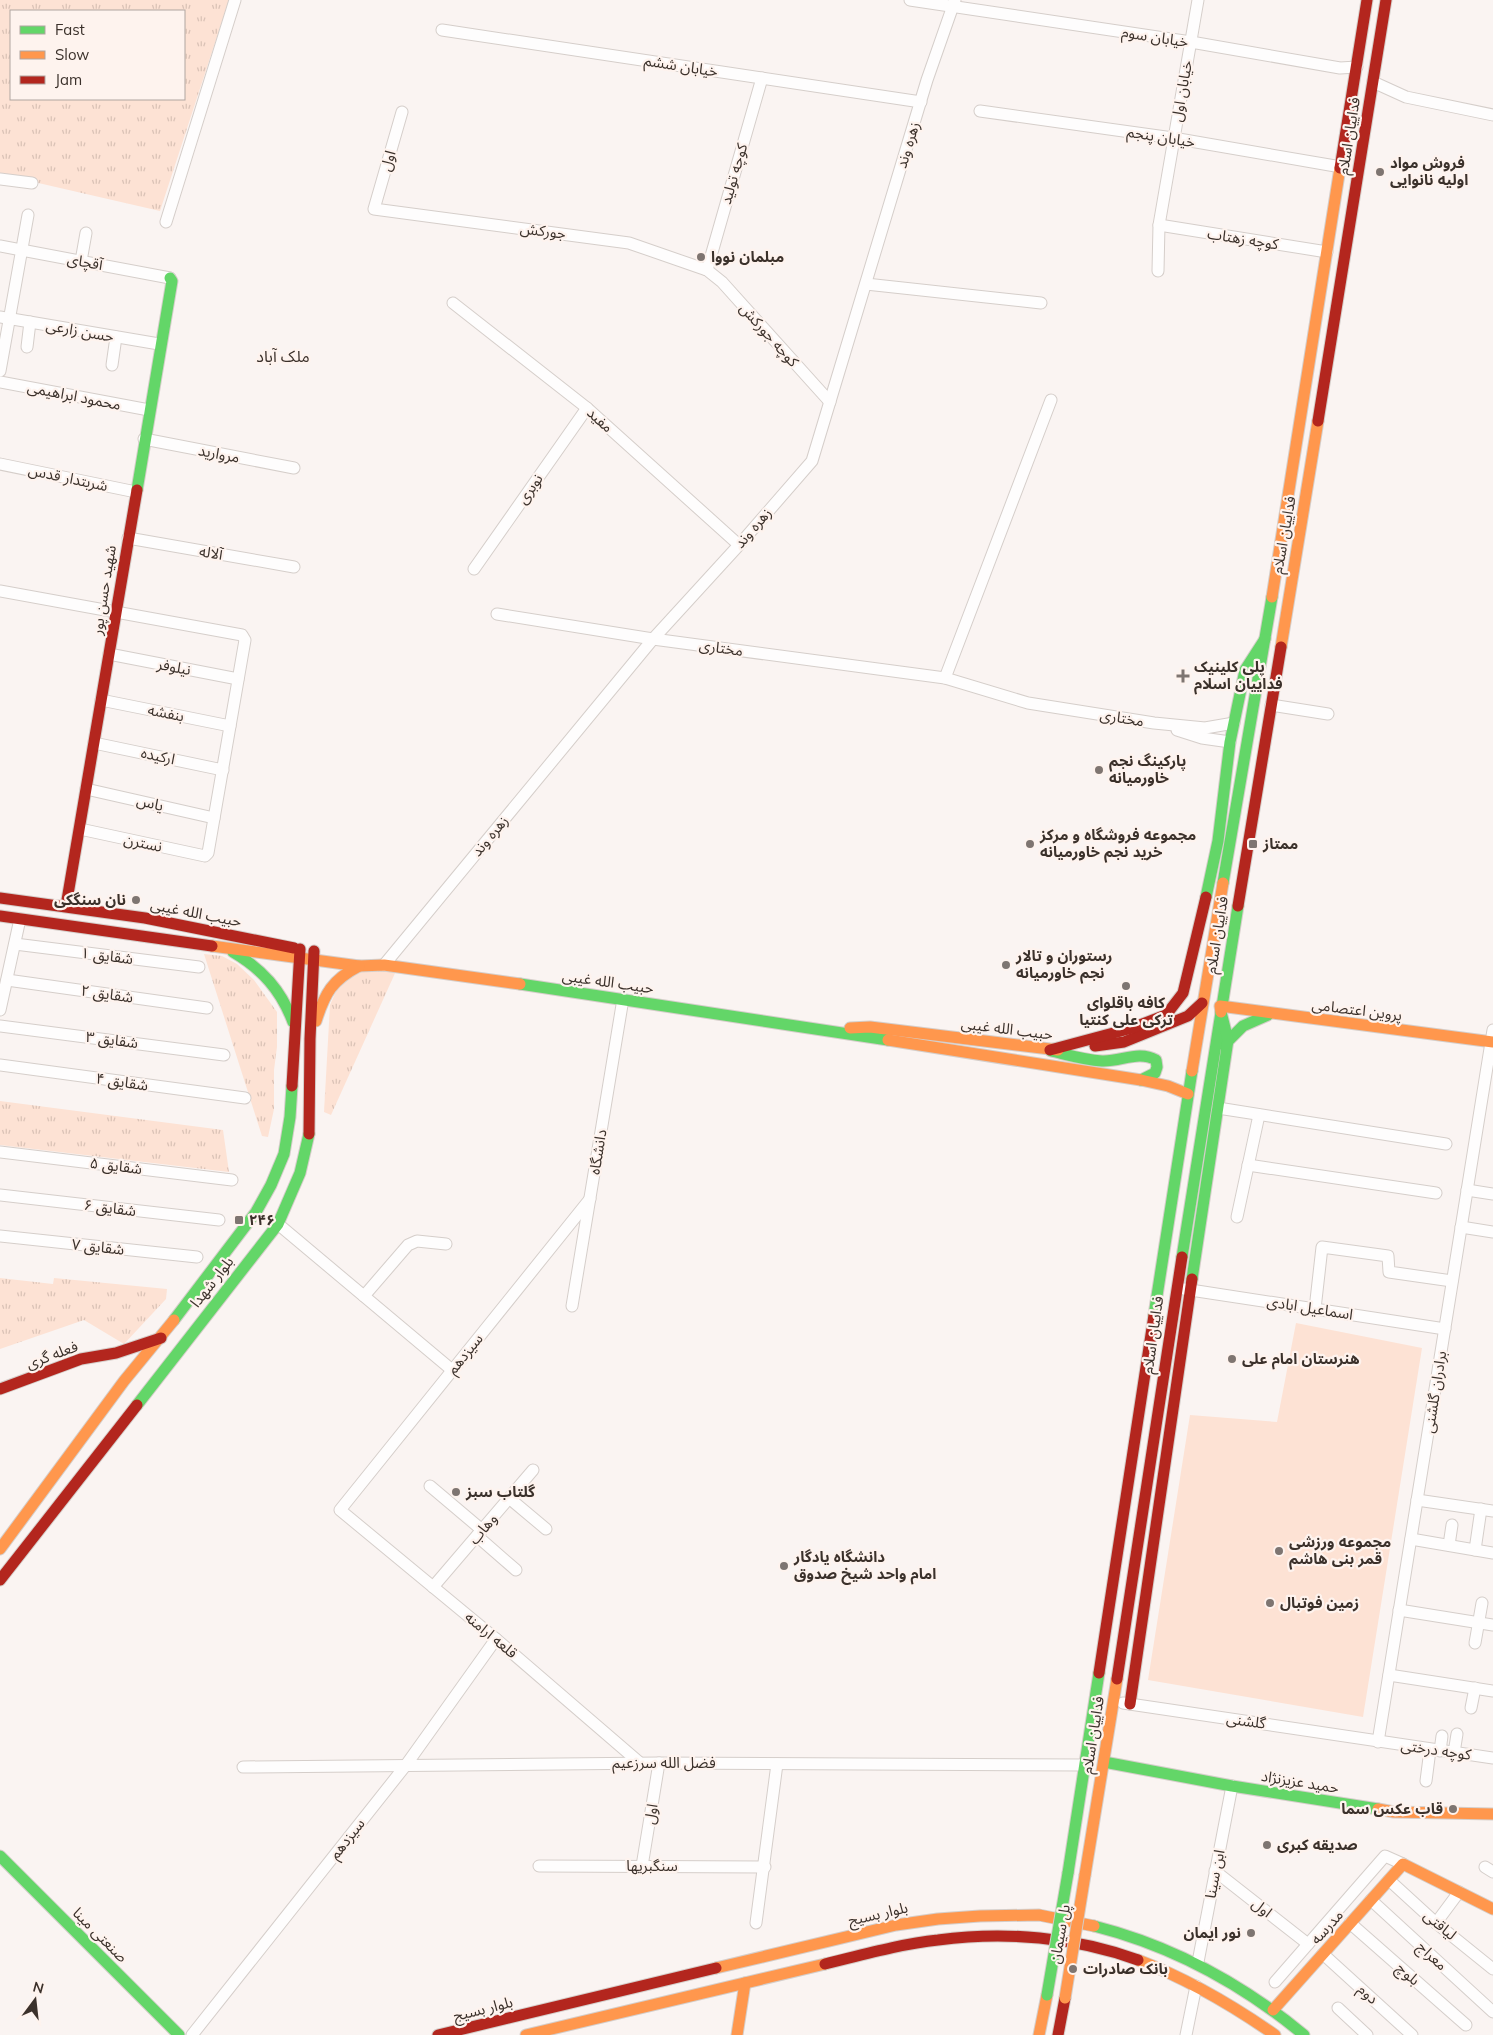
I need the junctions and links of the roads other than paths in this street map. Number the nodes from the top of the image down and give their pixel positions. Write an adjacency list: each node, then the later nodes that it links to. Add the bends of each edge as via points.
1 (235, 0): 22 (street)
2 (910, 0): 6 (street, خیابان سوم)
3 (1198, 0): 8 (street, خیابان اول)
4 (1367, 0): 9 (main road, فداییان اسلام)
5 (1386, 0): 11 (main road, فداییان اسلام)
6 (954, 3): 8 (street, خیابان سوم); 12 (street, زهره وند)
7 (442, 30): 10 (street, خیابان ششم)
8 (1191, 42): 9 (street, خیابان سوم, via 1340,68); 16 (street, خیابان اول)
9 (1356, 67): 17 (main road, فداییان اسلام)
10 (762, 78): 12 (street, خیابان ششم); 29 (street, کوچه تولید)
11 (1373, 82): 15 (street, via 1406,97); 64 (main road, فداییان اسلام)
12 (921, 102): 32 (street, زهره وند)
13 (980, 111): 16 (street, خیابان پنجم)
14 (402, 112): 20 (street, اول)
15 (1493, 115)
16 (1173, 138): 17 (street, خیابان پنجم); 23 (street, خیابان اول)
17 (1341, 167): 27 (main road, فداییان اسلام)
18 (0, 179): 19 (street)
19 (32, 183)
20 (374, 209): 29 (street, جورکش, via 629,243)
21 (28, 215): 26 (street)
22 (166, 222)
23 (1159, 225): 27 (street, کوچه زهتاب); 30 (street, خیابان اول)
24 (86, 233): 28 (street)
25 (0, 246): 26 (street, آقچای)
26 (22, 250): 28 (street, آقچای); 35 (street)
27 (1327, 252): 58 (main road, فداییان اسلام)
28 (81, 261): 31 (street, آقچای)
29 (707, 270): 44 (street, کوچه جورکش, via 722,282)
30 (1158, 271)
31 (170, 278): 38 (main road, شهید حسن پور)
32 (866, 284): 34 (street); 44 (street, زهره وند)
33 (453, 303): 45 (street, مفید)
34 (1041, 303)
35 (5, 318): 36 (street, حسن زارعی); 41 (street)
36 (30, 322): 37 (street, حسن زارعی); 39 (street)
37 (116, 337): 38 (street, حسن زارعی); 40 (street)
38 (160, 344): 46 (main road, شهید حسن پور)
39 (27, 347)
40 (112, 365)
41 (0, 371)
42 (0, 382): 46 (street, محمود ابراهیمی)
43 (1051, 400): 61 (street)
44 (830, 402): 52 (street, زهره وند, via 812,461)
45 (587, 408): 52 (street, مفید); 54 (street, نوبری)
46 (149, 410): 47 (main road, شهید حسن پور)
47 (144, 440): 49 (street, مروارید); 50 (main road, شهید حسن پور)
48 (0, 464): 50 (street, شربتدار قدس)
49 (294, 468)
50 (136, 492): 51 (main road, شهید حسن پور)
51 (128, 538): 53 (street, آلاله); 56 (main road, شهید حسن پور)
52 (739, 545): 59 (street, زهره وند)
53 (294, 567)
54 (474, 569)
55 (0, 591): 56 (street)
56 (115, 612): 60 (main road, شهید حسن پور); 62 (street, via 242,635 245,640)
57 (498, 614): 59 (street, مختاری)
58 (1266, 637): 67 (main road, via 1245,670); 90 (main road, فداییان اسلام)
59 (653, 639): 61 (street, مختاری); 85 (street, زهره وند)
60 (109, 654): 62 (street, نیلوفر); 63 (main road, شهید حسن پور)
61 (945, 678): 66 (street, مختاری, via 1028,704)
62 (238, 679): 68 (street)
63 (101, 700): 68 (street, بنفشه); 70 (main road, شهید حسن پور)
64 (1271, 704): 65 (street); 91 (main road, فداییان اسلام)
65 (1328, 714)
66 (1154, 723): 67 (street, مختاری, via 1205,728); 69 (street, مختاری, via 1202,738)
67 (1234, 723): 69 (main road)
68 (230, 726): 71 (street)
69 (1230, 742): 101 (main road, via 1218,841 1183,993 1166,1014 1132,1028)
70 (94, 743): 71 (street, ارکیده); 72 (main road, شهید حسن پور)
71 (223, 770): 73 (street)
72 (86, 789): 73 (street, یاس); 74 (main road, شهید حسن پور)
73 (214, 818): 74 (street, نسترن, via 205,856)
74 (80, 829): 76 (main road, شهید حسن پور)
75 (0, 898): 76 (main road, حبیب الله غیبی)
76 (66, 906): 78 (main road, حبیب الله غیبی)
77 (0, 916): 79 (main road, حبیب الله غیبی)
78 (145, 918): 80 (main road); 83 (main road, حبیب الله غیبی)
79 (20, 919): 80 (main road, حبیب الله غیبی); 81 (street)
80 (143, 936): 82 (main road, حبیب الله غیبی)
81 (15, 944): 87 (street, شقایق ۱); 88 (street)
82 (224, 947): 83 (main road, حبیب الله غیبی); 96 (main road, via 264,973 288,1008)
83 (299, 953): 84 (main road, حبیب الله غیبی); 96 (main road, بلوار شهدا)
84 (314, 955): 85 (main road, حبیب الله غیبی, via 363,958); 86 (main road, حبیب الله غیبی); 98 (main road, بلوار شهدا)
85 (384, 965): 86 (main road, حبیب الله غیبی); 89 (main road, حبیب الله غیبی)
86 (359, 966): 98 (main road, via 334,980 326,992)
87 (199, 967)
88 (7, 980): 92 (street, شقایق ۲); 93 (street)
89 (623, 999): 97 (main road, حبیب الله غیبی); 118 (street, دانشگاه)
90 (1202, 1003): 91 (main road, پروین اعتصامی); 101 (main road, حبیب الله غیبی, via 1188,1016 1124,1042); 106 (main road, فداییان اسلام)
91 (1220, 1006): 94 (main road, پروین اعتصامی); 100 (main road); 103 (main road, فداییان اسلام)
92 (207, 1008)
93 (0, 1010)
94 (1272, 1014): 99 (main road, پروین اعتصامی); 100 (main road, via 1254,1018)
95 (0, 1026): 102 (street, شقایق ۳)
96 (295, 1030): 134 (main road, بلوار شهدا, via 287,1136 284,1154 271,1185 256,1212)
97 (828, 1031): 101 (main road, حبیب الله غیبی, via 870,1027); 105 (main road, حبیب الله غیبی)
98 (310, 1039): 121 (main road, بلوار شهدا, via 310,1120 306,1152 298,1181)
99 (1492, 1039): 114 (street, برادران گلشنی)
100 (1228, 1040): 103 (main road); 108 (main road)
101 (1050, 1050): 105 (main road, via 1106,1061 1142,1054 1151,1056 1156,1060 1155,1073)
102 (224, 1055)
103 (1212, 1060): 128 (main road, فداییان اسلام)
104 (0, 1065): 107 (street, شقایق ۴)
105 (1141, 1080): 106 (main road, حبیب الله غیبی)
106 (1188, 1094): 181 (main road, فداییان اسلام)
107 (245, 1098)
108 (1218, 1108): 109 (street); 129 (main road)
109 (1259, 1115): 110 (street); 112 (street)
110 (1446, 1144)
111 (0, 1152): 113 (street, شقایق ۵)
112 (1248, 1165): 115 (street); 119 (street)
113 (232, 1180)
114 (1467, 1190): 116 (street); 122 (street, برادران گلشنی)
115 (1436, 1193)
116 (1493, 1194)
117 (0, 1195): 120 (street, شقایق ۶)
118 (590, 1199): 131 (street, دانشگاه); 137 (street, سیزدهم)
119 (1236, 1217)
120 (219, 1220)
121 (278, 1224): 130 (street); 135 (main road, بلوار شهدا)
122 (1461, 1227): 123 (street); 127 (street, برادران گلشنی)
123 (1493, 1232)
124 (0, 1236): 126 (street, شقایق ۷)
125 (446, 1244): 130 (street, via 417,1241 408,1245)
126 (197, 1257)
127 (1452, 1281): 132 (street, via 1389,1272 1388,1256 1322,1247); 133 (street, برادران گلشنی)
128 (1176, 1288): 129 (street, اسماعیل ابادی); 167 (main road, فداییان اسلام)
129 (1192, 1290): 132 (street, اسماعیل ابادی); 168 (main road)
130 (364, 1296): 137 (street)
131 (572, 1306)
132 (1315, 1309): 133 (street, اسماعیل ابادی)
133 (1445, 1329): 143 (street, برادران گلشنی)
134 (160, 1338): 135 (main road); 136 (main road, فعله گری); 138 (main road, بلوار شهدا)
135 (177, 1351): 156 (main road, بلوار شهدا)
136 (116, 1353): 138 (main road, via 126,1368); 139 (main road, فعله گری, via 81,1359)
137 (452, 1370): 145 (street, سیزدهم)
138 (124, 1381): 152 (main road, بلوار شهدا)
139 (0, 1389)
140 (533, 1470): 142 (street, وهاب)
141 (430, 1486): 149 (street)
142 (509, 1498): 148 (street); 149 (street, وهاب)
143 (1417, 1500): 144 (street); 150 (street, برادران گلشنی)
144 (1481, 1509): 146 (street); 153 (street)
145 (340, 1510): 157 (street, قلعه ارامنه)
146 (1493, 1511)
147 (1452, 1525): 151 (street)
148 (546, 1529)
149 (479, 1533): 155 (street); 157 (street, وهاب)
150 (1411, 1539): 151 (street); 159 (street, برادران گلشنی)
151 (1449, 1545): 153 (street)
152 (0, 1548)
153 (1475, 1550): 154 (street)
154 (1493, 1553)
155 (516, 1570)
156 (0, 1580)
157 (433, 1587): 162 (street, قلعه ارامنه)
158 (1482, 1603): 160 (street)
159 (1400, 1610): 160 (street); 164 (street, برادران گلشنی)
160 (1479, 1622): 161 (street); 163 (street)
161 (1493, 1625)
162 (496, 1639): 177 (street, قلعه ارامنه); 180 (street, سیزدهم)
163 (1475, 1643)
164 (1389, 1675): 165 (street); 172 (street, برادران گلشنی)
165 (1475, 1688): 166 (street); 169 (street)
166 (1493, 1691)
167 (1114, 1702): 168 (street, گلشنی); 176 (main road, فداییان اسلام)
168 (1130, 1704): 172 (street, گلشنی)
169 (1471, 1708)
170 (1457, 1734): 174 (street)
171 (1442, 1736): 173 (street)
172 (1378, 1742): 173 (street, کوچه درختی)
173 (1435, 1750): 174 (street, کوچه درختی); 183 (street)
174 (1454, 1753): 175 (street, کوچه درختی)
175 (1493, 1758)
176 (1104, 1762): 184 (main road, حمید عزیزنژاد); 193 (main road, فداییان اسلام)
177 (640, 1763): 178 (street, فضل الله سرزعیم); 180 (street, فضل الله سرزعیم)
178 (659, 1763): 179 (street, فضل الله سرزعیم); 189 (street, اول)
179 (777, 1764): 181 (street, فضل الله سرزعیم); 190 (street)
180 (406, 1765): 182 (street, فضل الله سرزعیم); 213 (street, سیزدهم)
181 (1085, 1765): 192 (main road, فداییان اسلام)
182 (243, 1767)
183 (1426, 1781)
184 (1232, 1786): 185 (main road, حمید عزیزنژاد, via 1394,1812); 191 (street, ابن سینا)
185 (1493, 1814)
186 (0, 1856): 212 (main road, صنعتی مینا)
187 (1403, 1864): 194 (main road, مدرسه); 195 (main road); 201 (street, via 1385,1856)
188 (539, 1866): 189 (street, سنگبریها)
189 (642, 1866): 190 (street, سنگبریها)
190 (765, 1867): 198 (street)
191 (1216, 1871): 201 (street, اول); 203 (street, ابن سینا)
192 (1068, 1873): 217 (main road, پل سیمان, bridge)
193 (1085, 1875): 218 (main road, پل سیمان, bridge)
194 (1389, 1880): 196 (main road, مدرسه); 200 (street, لیاقتی)
195 (1459, 1892): 197 (main road); 200 (street)
196 (1371, 1900): 199 (main road, مدرسه); 210 (street, معراج)
197 (1493, 1909)
198 (756, 1923)
199 (1350, 1923): 202 (main road, مدرسه); 211 (street, بلوچ)
200 (1436, 1923): 204 (street, لیاقتی)
201 (1308, 1944): 205 (street)
202 (1323, 1954): 209 (main road, مدرسه); 223 (street, دوم)
203 (1198, 1962): 209 (main road, بلوار بسیج); 214 (main road, بلوار بسیج, via 1111,1930 1043,1915 932,1918)
204 (1493, 1969)
205 (1274, 1982)
206 (745, 1983): 207 (main road, via 906,1945 969,1936 1043,1938 1106,1951 1156,1967); 215 (main road); 216 (main road)
207 (1196, 1986): 219 (street); 220 (main road)
208 (1338, 2008): 222 (street)
209 (1274, 2010): 221 (main road, بلوار بسیج)
210 (1493, 2012)
211 (1466, 2025)
212 (179, 2035)
213 (192, 2035)
214 (438, 2035)
215 (526, 2035)
216 (737, 2035)
217 (1039, 2035)
218 (1058, 2035)
219 (1186, 2035)
220 (1275, 2035)
221 (1304, 2035)
222 (1367, 2035)
223 (1412, 2035)

